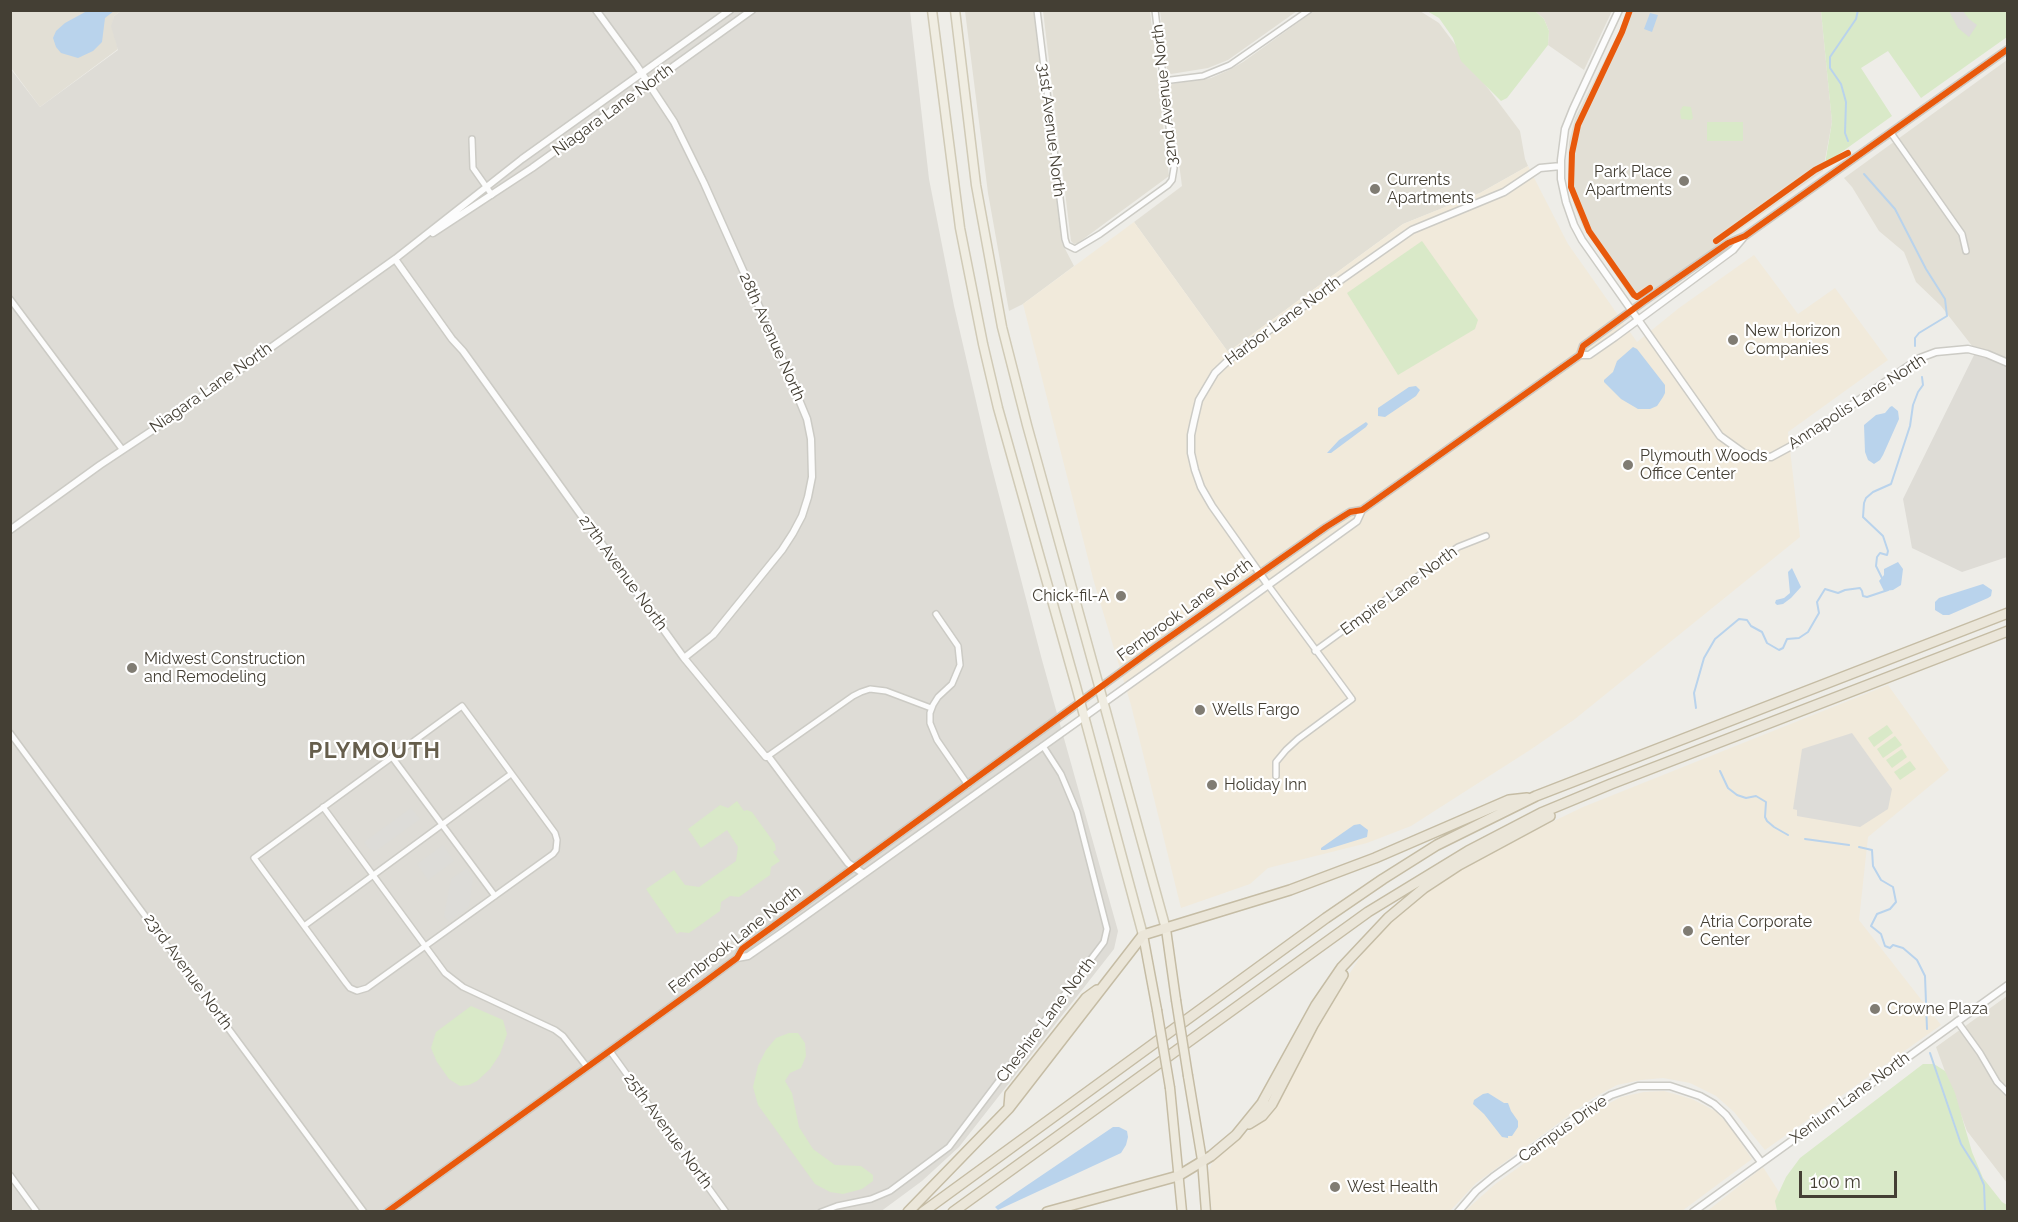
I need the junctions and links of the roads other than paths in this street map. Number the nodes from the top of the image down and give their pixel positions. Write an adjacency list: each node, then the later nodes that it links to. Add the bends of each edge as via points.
1 (596, 10): 11 (street, 28th Avenue North)
2 (730, 10): 11 (street, Niagara Lane North)
3 (752, 10): 13 (street, Niagara Lane North)
4 (933, 10): 41 (main road, via 970,283 998,408)
5 (955, 10): 40 (main road, via 976,185 1002,327)
6 (1037, 10): 17 (street, 31st Avenue North, via 1067,245 1078,248)
7 (1155, 10): 12 (street, 32nd Avenue North)
8 (1309, 10): 12 (street, via 1230,65 1203,76)
9 (1619, 10): 16 (street, Annapolis Lane North, via 1568,120)
10 (2007, 48): 14 (street, Fernbrook Lane North)
11 (642, 74): 13 (street, 28th Avenue North); 18 (street, Niagara Lane North)
12 (1163, 81): 17 (street, 32nd Avenue North, via 1174,168)
13 (649, 84): 19 (street, Niagara Lane North); 39 (street, 28th Avenue North, via 674,122 701,176 778,349 807,419 813,458 808,497 793,533 713,635)
14 (1891, 133): 20 (street, Fernbrook Lane North); 22 (street, via 1962,234)
15 (472, 139): 18 (street, via 473,168)
16 (1561, 166): 25 (street, Annapolis Lane North, via 1566,202 1578,233); 33 (street, Harbor Lane North, via 1540,168 1504,192 1413,230 1235,354 1215,373 1199,400 1191,453 1201,487)
17 (1172, 180)
18 (486, 187): 19 (street); 21 (street, Niagara Lane North)
19 (492, 195): 21 (street, Niagara Lane North)
20 (1745, 236): 25 (street, Fernbrook Lane North, via 1728,243); 26 (street, Fernbrook Lane North, via 1733,250)
21 (412, 246): 23 (street, Niagara Lane North)
22 (1966, 251)
23 (395, 259): 29 (street, Niagara Lane North); 39 (street, 27th Avenue North)
24 (10, 299): 29 (street)
25 (1632, 310): 26 (street, Annapolis Lane North); 27 (street, Fernbrook Lane North, via 1583,346)
26 (1638, 320): 27 (street, Fernbrook Lane North, via 1589,355); 28 (street, Annapolis Lane North, via 1720,436 1745,454 1771,457 1906,366 1936,352 1968,349)
27 (1580, 355): 30 (street, Fernbrook Lane North)
28 (2007, 363)
29 (122, 449): 31 (street, Niagara Lane North)
30 (1362, 510): 33 (street, Fernbrook Lane North, via 1350,512); 34 (street, Fernbrook Lane North, via 1357,521)
31 (10, 530)
32 (1486, 536): 38 (street, Empire Lane North, via 1458,547)
33 (1260, 573): 34 (street, Harbor Lane North); 40 (street, Fernbrook Lane North)
34 (1268, 585): 38 (street, Harbor Lane North); 42 (street, Fernbrook Lane North)
35 (936, 614): 43 (street, via 958,646 960,665 952,684)
36 (2007, 614): 53 (highway)
37 (2007, 631): 51 (highway)
38 (1316, 651): 50 (street, Harbor Lane North, via 1352,699 1286,750 1276,762)
39 (684, 658): 47 (street, 27th Avenue North)
40 (1100, 688): 41 (street, Fernbrook Lane North); 42 (main road)
41 (1080, 702): 44 (main road); 52 (street, Fernbrook Lane North)
42 (1104, 702): 44 (street, Fernbrook Lane North); 61 (main road)
43 (931, 708): 47 (street, via 870,689 853,696); 52 (street, via 932,732)
44 (1084, 717): 46 (street, Fernbrook Lane North); 62 (main road)
45 (10, 732): 75 (street, 23rd Avenue North)
46 (1043, 746): 57 (street, Fernbrook Lane North); 78 (street, Cheshire Lane North, via 1061,774 1077,812 1107,929 1104,942 949,1148 890,1191)
47 (768, 756): 56 (street, 27th Avenue North)
48 (392, 757): 49 (street, via 462,706); 54 (street); 55 (street)
49 (512, 774): 55 (street); 59 (street, via 555,833 557,845 553,854)
50 (1276, 776)
51 (1611, 784): 70 (highway, via 1459,864 1403,904 1342,967 1316,1005 1262,1103 1244,1126); 81 (highway, via 1541,813 1468,850 1368,912)
52 (968, 785): 56 (street, Fernbrook Lane North)
53 (1536, 796): 61 (highway, via 1509,800 1290,890); 80 (highway, via 1437,845 1383,879)
54 (324, 807): 58 (street); 60 (street, via 254,858)
55 (442, 825): 58 (street); 59 (street)
56 (853, 867): 57 (street, 27th Avenue North); 64 (street, Fernbrook Lane North, via 742,949)
57 (864, 874): 64 (street, Fernbrook Lane North, via 748,956)
58 (373, 875): 60 (street); 63 (street)
59 (495, 896): 63 (street)
60 (304, 926): 63 (street, via 350,988 357,991 364,990)
61 (1166, 929): 62 (highway); 70 (highway, bridge)
62 (1143, 935): 73 (highway, bridge, via 1170,1088); 79 (highway, via 1009,1108)
63 (425, 946): 68 (street, via 445,973 463,987 555,1029)
64 (737, 958): 67 (street, Fernbrook Lane North)
65 (2007, 985): 66 (street, Xenium Lane North)
66 (1957, 1021): 69 (street); 71 (street, Xenium Lane North)
67 (610, 1051): 68 (street, Fernbrook Lane North); 77 (street, 25th Avenue North)
68 (587, 1067): 76 (street, Fernbrook Lane North)
69 (2007, 1093)
70 (1202, 1160): 73 (highway); 84 (highway)
71 (1761, 1162): 85 (street, Campus Drive, via 1714,1104 1670,1086 1638,1086 1607,1096 1594,1105 1476,1191); 86 (street, Xenium Lane North)
72 (10, 1175): 74 (street)
73 (1178, 1176): 82 (highway); 83 (highway)
74 (37, 1212)
75 (364, 1212)
76 (387, 1212)
77 (726, 1212)
78 (820, 1212)
79 (908, 1212)
80 (923, 1212)
81 (953, 1212)
82 (1047, 1212)
83 (1182, 1212)
84 (1206, 1212)
85 (1458, 1212)
86 (1693, 1212)

